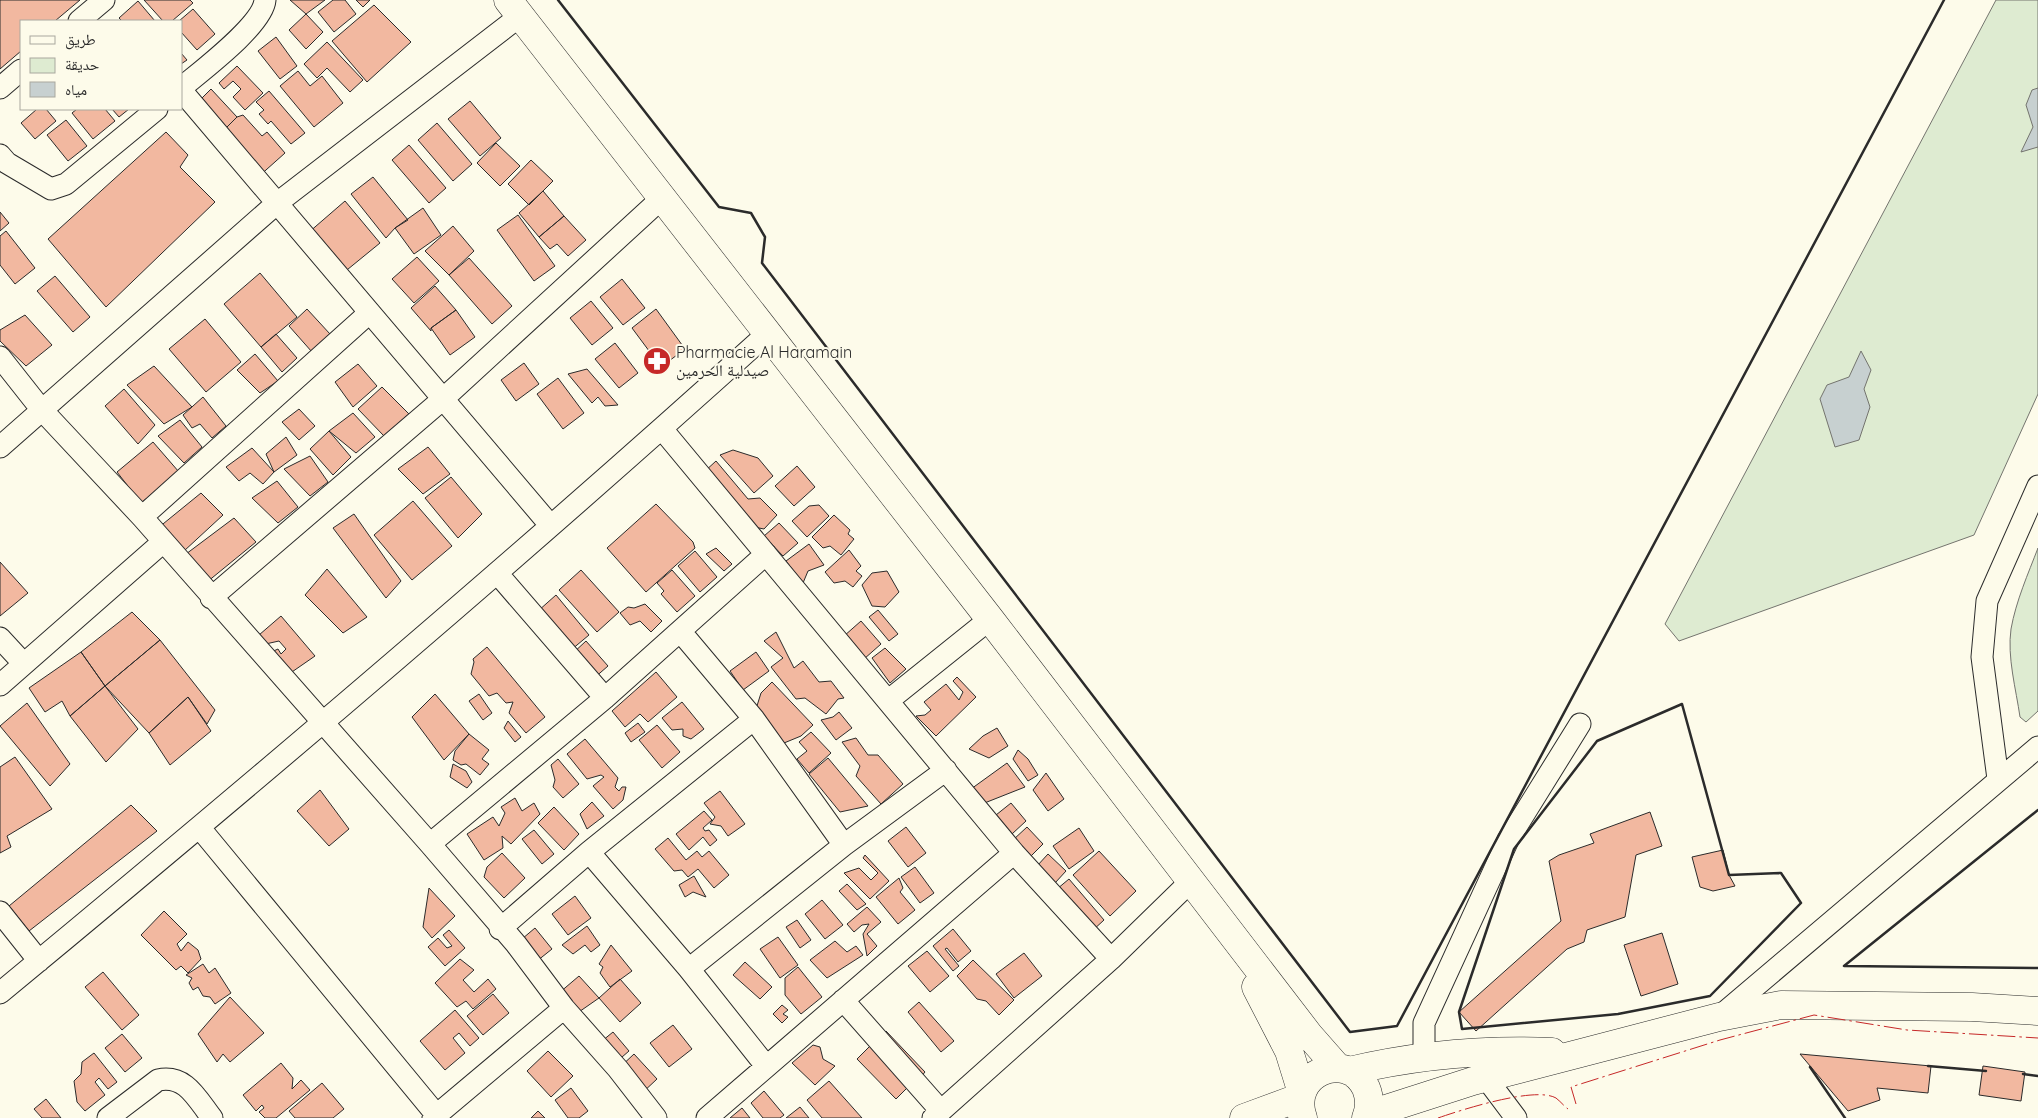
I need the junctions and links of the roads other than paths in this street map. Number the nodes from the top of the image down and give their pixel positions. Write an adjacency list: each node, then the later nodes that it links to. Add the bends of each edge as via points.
1 (104, 0): 4 (street)
2 (265, 0): 7 (street, via 253,25)
3 (514, 8): 11 (main road); 12 (street)
4 (80, 20)
5 (20, 71): 6 (street)
6 (0, 88)
7 (182, 88)
8 (182, 90): 12 (street)
9 (155, 110): 10 (street, via 66,184 51,189)
10 (2, 162)
11 (662, 198): 14 (main road); 16 (street)
12 (276, 204): 13 (street); 17 (street)
13 (368, 314): 16 (street); 21 (street)
14 (768, 333): 18 (street); 27 (main road)
15 (0, 357): 17 (street)
16 (443, 399): 22 (street); 26 (street)
17 (41, 409): 19 (street); 21 (street)
18 (662, 429): 22 (street); 24 (street)
19 (0, 447)
20 (2038, 486): 39 (street, via 1987,601 1982,657)
21 (142, 517): 23 (street)
22 (550, 525): 25 (street)
23 (163, 542): 26 (street); 30 (street)
24 (766, 554): 28 (street); 33 (street)
25 (497, 573): 32 (street); 36 (street)
26 (211, 598): 36 (street)
27 (990, 619): 33 (street); 45 (main road)
28 (680, 631): 32 (street); 34 (street)
29 (0, 638): 30 (street)
30 (24, 664): 31 (street)
31 (0, 685)
32 (605, 698): 41 (street)
33 (889, 700): 38 (street)
34 (754, 719): 42 (street); 43 (street)
35 (1580, 724): 58 (street, via 1508,840 1424,1023)
36 (322, 725): 40 (street); 41 (street)
37 (2038, 747): 39 (street)
38 (946, 770): 42 (street); 44 (street)
39 (1998, 779): 56 (street)
40 (199, 827): 50 (street); 65 (street)
41 (430, 844): 48 (street)
42 (844, 845): 51 (street)
43 (590, 852): 48 (street); 51 (street)
44 (1014, 853): 49 (street); 53 (street)
45 (1191, 881): 47 (main road); 49 (street)
46 (0, 912): 50 (street)
47 (1222, 921): 60 (main road, via 1309,1035); 62 (main road, via 1289,1052)
48 (500, 929): 54 (street, via 516,944)
49 (1112, 959): 63 (street)
50 (39, 961): 52 (street)
51 (689, 969): 59 (street)
52 (0, 993)
53 (843, 1000): 59 (street); 63 (street)
54 (564, 1008): 65 (street); 68 (street)
55 (2038, 1011): 56 (main road, via 1781,1005)
56 (1720, 1017): 57 (main road)
57 (1581, 1052): 58 (main road, via 1480,1051); 61 (main road)
58 (1424, 1056): 60 (main road)
59 (766, 1066): 69 (street)
60 (1343, 1070): 62 (main road, via 1318,1072 1310,1078); 64 (main road, via 1357,1077 1368,1094)
61 (1486, 1078): 64 (main road); 71 (street)
62 (1302, 1103): 70 (main road)
63 (937, 1115)
64 (1366, 1116)
65 (436, 1117)
66 (108, 1118): 67 (street, via 158,1080 176,1078)
67 (212, 1118)
68 (656, 1118)
69 (707, 1118)
70 (1244, 1118)
71 (1516, 1118)

